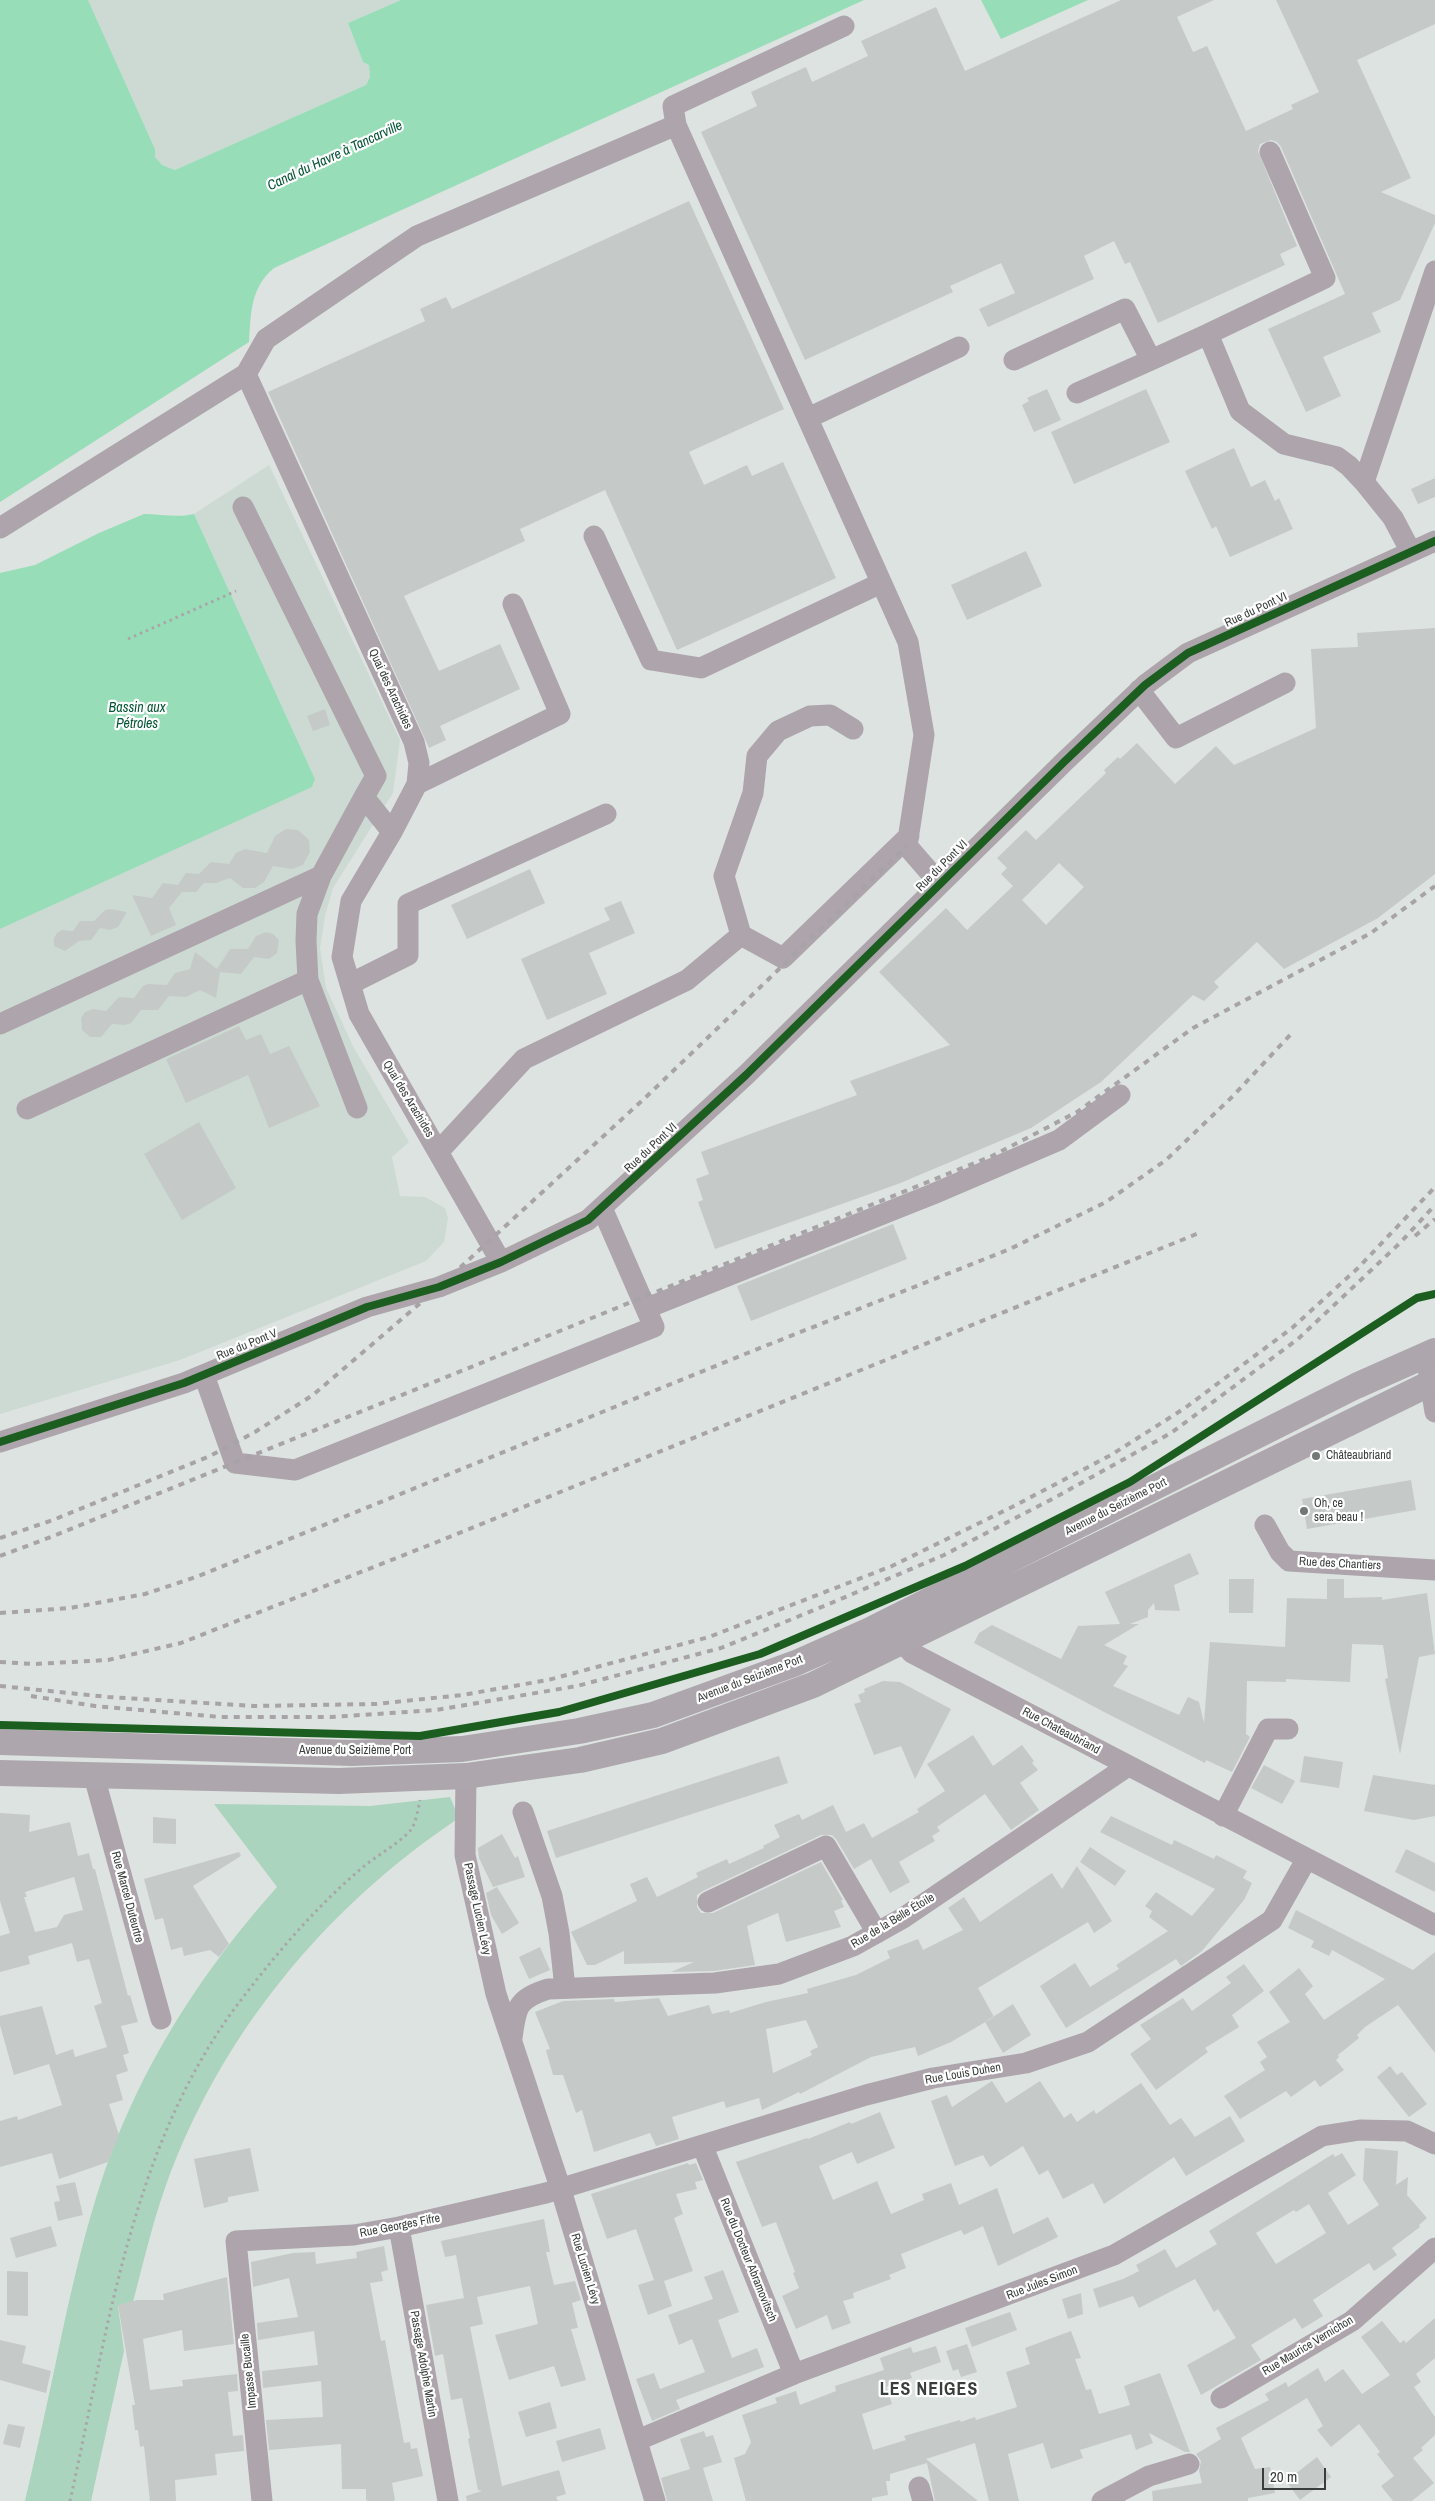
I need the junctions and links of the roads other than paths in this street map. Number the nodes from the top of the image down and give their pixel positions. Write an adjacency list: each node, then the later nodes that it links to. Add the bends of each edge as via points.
1 (844, 26): 2 (street, via 673,106)
2 (676, 125): 9 (street, via 417,236 266,339); 11 (street)
3 (1270, 152): 5 (street, via 1325,278)
4 (1435, 271): 12 (street)
5 (1208, 334): 8 (street); 12 (street, via 1240,411 1284,444 1337,457)
6 (959, 347): 11 (street)
7 (1014, 360): 8 (street, via 1125,309)
8 (1151, 360): 10 (street)
9 (246, 374): 14 (street); 23 (street, Quai des Arachides, via 414,742 419,763)
10 (1077, 393)
11 (808, 418): 18 (street)
12 (1364, 482): 17 (street, via 1393,518)
13 (243, 507): 24 (street, via 376,776)
14 (0, 528)
15 (594, 536): 18 (street, via 651,660 701,668)
16 (1435, 541): 17 (street, Rue du Pont VI)
17 (1410, 552): 21 (street, Rue du Pont VI, via 1188,653)
18 (881, 583): 27 (street, via 908,642 924,735)
19 (513, 604): 23 (street, via 560,714)
20 (1285, 683): 21 (street, via 1176,738)
21 (1140, 690): 29 (street, Rue du Pont VI)
22 (853, 729): 30 (street, via 830,714 810,716 778,731 757,756 753,792 724,876)
23 (417, 784): 26 (street, Quai des Arachides)
24 (364, 797): 26 (street); 28 (street)
25 (606, 814): 32 (street, via 408,904 408,955)
26 (392, 832): 32 (street, Quai des Arachides, via 351,900 342,957)
27 (908, 836): 29 (street, via 907,846); 30 (street, via 783,958)
28 (321, 876): 31 (street, via 307,914); 33 (street)
29 (940, 884): 38 (street, Rue du Pont VI, via 746,1075)
30 (741, 935): 37 (street, via 687,980 524,1059)
31 (308, 980): 35 (street); 36 (street)
32 (350, 984): 37 (street, Quai des Arachides, via 359,1014)
33 (0, 1024)
34 (1120, 1095): 40 (street, via 1059,1140 924,1198)
35 (357, 1108)
36 (27, 1109)
37 (439, 1151): 39 (street, Quai des Arachides)
38 (602, 1208): 39 (street, Rue du Pont VI, via 588,1220); 40 (street)
39 (501, 1262): 42 (street, Rue du Pont V, via 439,1287 367,1307)
40 (647, 1308): 42 (street, via 654,1327 295,1470 235,1463)
41 (1430, 1353): 43 (street); 50 (main road, Avenue du Seizième Port, via 1356,1386 870,1630 796,1663 654,1715 579,1731 462,1749 352,1753)
42 (204, 1375): 45 (street, Rue du Pont V)
43 (1433, 1382): 44 (street); 48 (main road)
44 (1435, 1412)
45 (0, 1442)
46 (1266, 1525): 47 (street, Rue des Chantiers, via 1280,1552 1289,1561)
47 (1435, 1570)
48 (902, 1642): 51 (street, Rue Chateaubriand, via 912,1653); 54 (main road, via 813,1685 662,1741 580,1760)
49 (1288, 1730): 56 (street, via 1268,1729)
50 (0, 1742)
51 (1128, 1766): 56 (street, Rue Chateaubriand); 60 (street, Rue de la Belle Étoile, via 903,1918)
52 (0, 1773): 53 (main road)
53 (96, 1776): 54 (main road, via 339,1781); 62 (street, Rue Marcel Duteurtre)
54 (466, 1776): 63 (street, Passage Lucien Lévy, via 465,1855 496,1994)
55 (523, 1812): 61 (street, via 552,1896)
56 (1224, 1816): 57 (street, Rue Chateaubriand)
57 (1306, 1860): 59 (street, Rue Chateaubriand); 65 (street, Rue Louis Duhen, via 1272,1920 1088,2042 1026,2063 933,2078 866,2095)
58 (708, 1902): 60 (street, via 826,1846)
59 (1435, 1925)
60 (877, 1932): 61 (street, Rue de la Belle Étoile, via 853,1946 779,1974 715,1983)
61 (565, 1988): 63 (street, Rue de la Belle Étoile, via 528,1995 516,2012)
62 (161, 2019)
63 (512, 2038): 66 (street, Rue Lucien Lévy)
64 (1435, 2144): 70 (street, Rue Jules Simon, via 1407,2131 1360,2130 1322,2136 1114,2255)
65 (703, 2147): 66 (street, Rue Louis Duhen); 70 (street, Rue du Docteur Abramovitsch)
66 (561, 2190): 67 (street, Rue Georges Fifre); 72 (street, Rue Lucien Lévy)
67 (399, 2228): 68 (street, Rue Georges Fifre, via 354,2235); 75 (street, Passage Adolphe Martin)
68 (236, 2241): 74 (street, Impasse Bucaille)
69 (1435, 2248): 71 (street, Rue Maurice Vernichon, via 1352,2321)
70 (794, 2374): 72 (street, Rue Jules Simon)
71 (1221, 2398)
72 (638, 2440): 76 (street, Rue Lucien Lévy)
73 (1189, 2464): 77 (street, via 1149,2476)
74 (262, 2501)
75 (448, 2501)
76 (655, 2501)
77 (1102, 2501)

